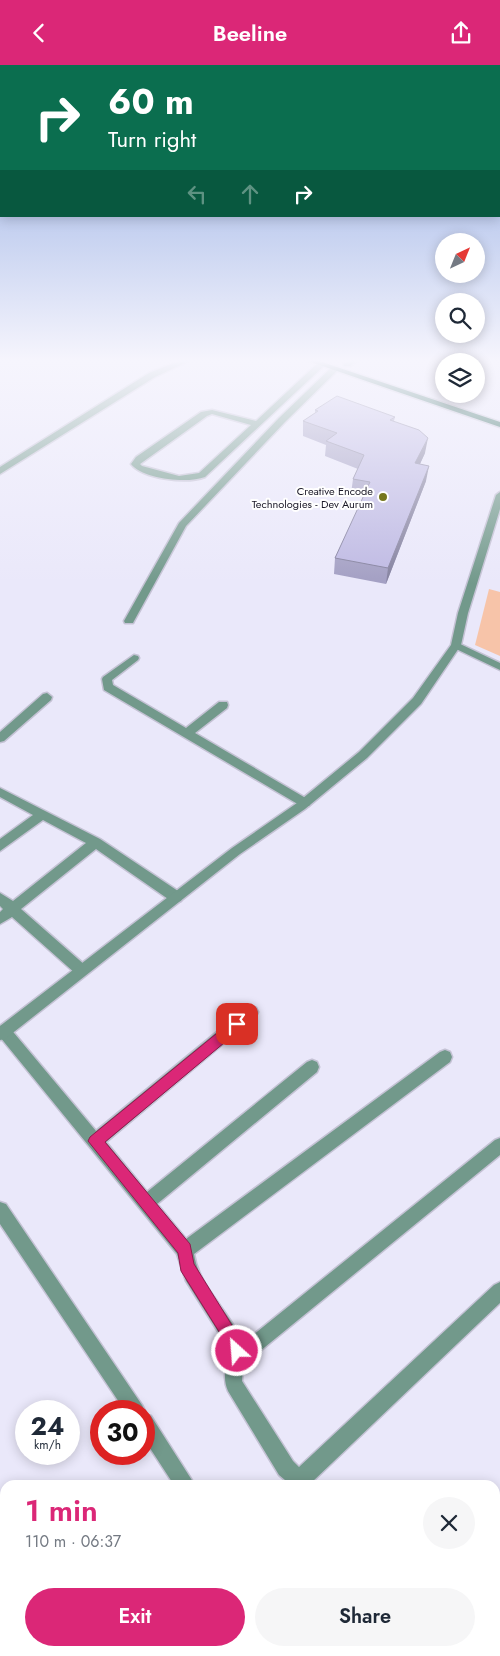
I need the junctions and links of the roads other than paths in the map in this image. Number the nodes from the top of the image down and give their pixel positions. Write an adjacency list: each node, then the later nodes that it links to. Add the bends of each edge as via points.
1 (57, 435): 5 (street)
2 (173, 435): 3 (street, via 136,464 140,468 184,480 195,479)
3 (245, 435)
4 (267, 435): 7 (street, via 182,525)
5 (0, 471)
6 (500, 495): 8 (street, via 462,613)
7 (129, 621)
8 (456, 645): 10 (street); 16 (street, via 417,701 363,755)
9 (134, 658): 13 (street, via 107,679 108,687)
10 (500, 667)
11 (47, 697): 14 (street)
12 (222, 705): 13 (street)
13 (186, 734): 16 (street)
14 (0, 738)
15 (0, 792): 17 (street)
16 (306, 803): 20 (street)
17 (42, 814): 18 (street); 19 (street)
18 (96, 842): 20 (street); 22 (street)
19 (0, 846)
20 (176, 897): 24 (street)
21 (0, 898): 22 (street)
22 (12, 909): 23 (street); 24 (street)
23 (0, 919)
24 (81, 970): 26 (street)
25 (251, 1012): 29 (street)
26 (2, 1033): 29 (street)
27 (445, 1057): 33 (street)
28 (312, 1067): 31 (street)
29 (95, 1141): 31 (street)
30 (500, 1145): 35 (street)
31 (146, 1203): 33 (street)
32 (0, 1210): 36 (street)
33 (185, 1250): 35 (street, via 186,1266 235,1343)
34 (500, 1291): 35 (street, via 304,1476 297,1478 286,1468 234,1385 232,1375)
35 (236, 1359)
36 (129, 1400)
37 (155, 1440): 38 (street)
38 (182, 1480)

